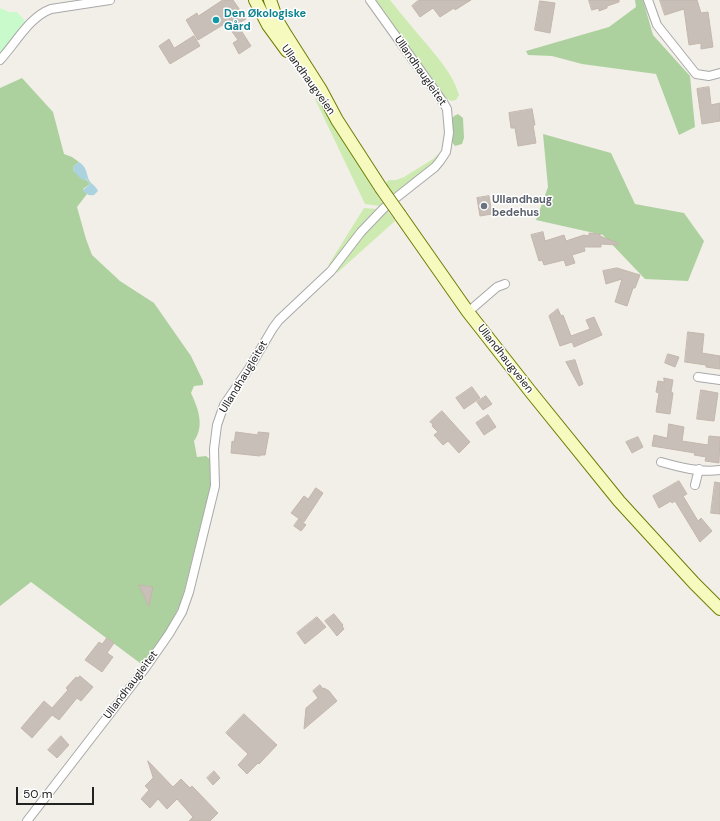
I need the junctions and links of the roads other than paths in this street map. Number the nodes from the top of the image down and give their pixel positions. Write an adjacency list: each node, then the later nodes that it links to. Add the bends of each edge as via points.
1 (110, 0): 6 (street, via 43,11 33,19)
2 (255, 0): 8 (main road, Ullandhaugveien, via 268,25)
3 (270, 0): 8 (main road, Ullandhaugveien, via 277,20)
4 (370, 0): 20 (street, Ullandhaugleitet, via 447,109 449,133 446,152 435,167 383,209 361,232 331,271 279,320 224,405 217,425 214,449 215,486 182,612 170,634 146,667)
5 (648, 0): 7 (street, via 657,24 696,74 709,76)
6 (0, 60)
7 (720, 73)
8 (337, 120): 10 (main road, Ullandhaugveien, bridge)
9 (505, 284): 10 (street, via 497,287)
10 (468, 312): 17 (main road, Ullandhaugveien, via 619,501)
11 (698, 377): 12 (street)
12 (720, 380)
13 (661, 462): 14 (street)
14 (699, 469): 15 (street); 16 (street)
15 (720, 470)
16 (695, 485)
17 (694, 583): 18 (main road, Ullandhaugveien); 19 (main road, Ullandhaugveien, via 701,596)
18 (720, 609)
19 (720, 618)
20 (27, 821)

